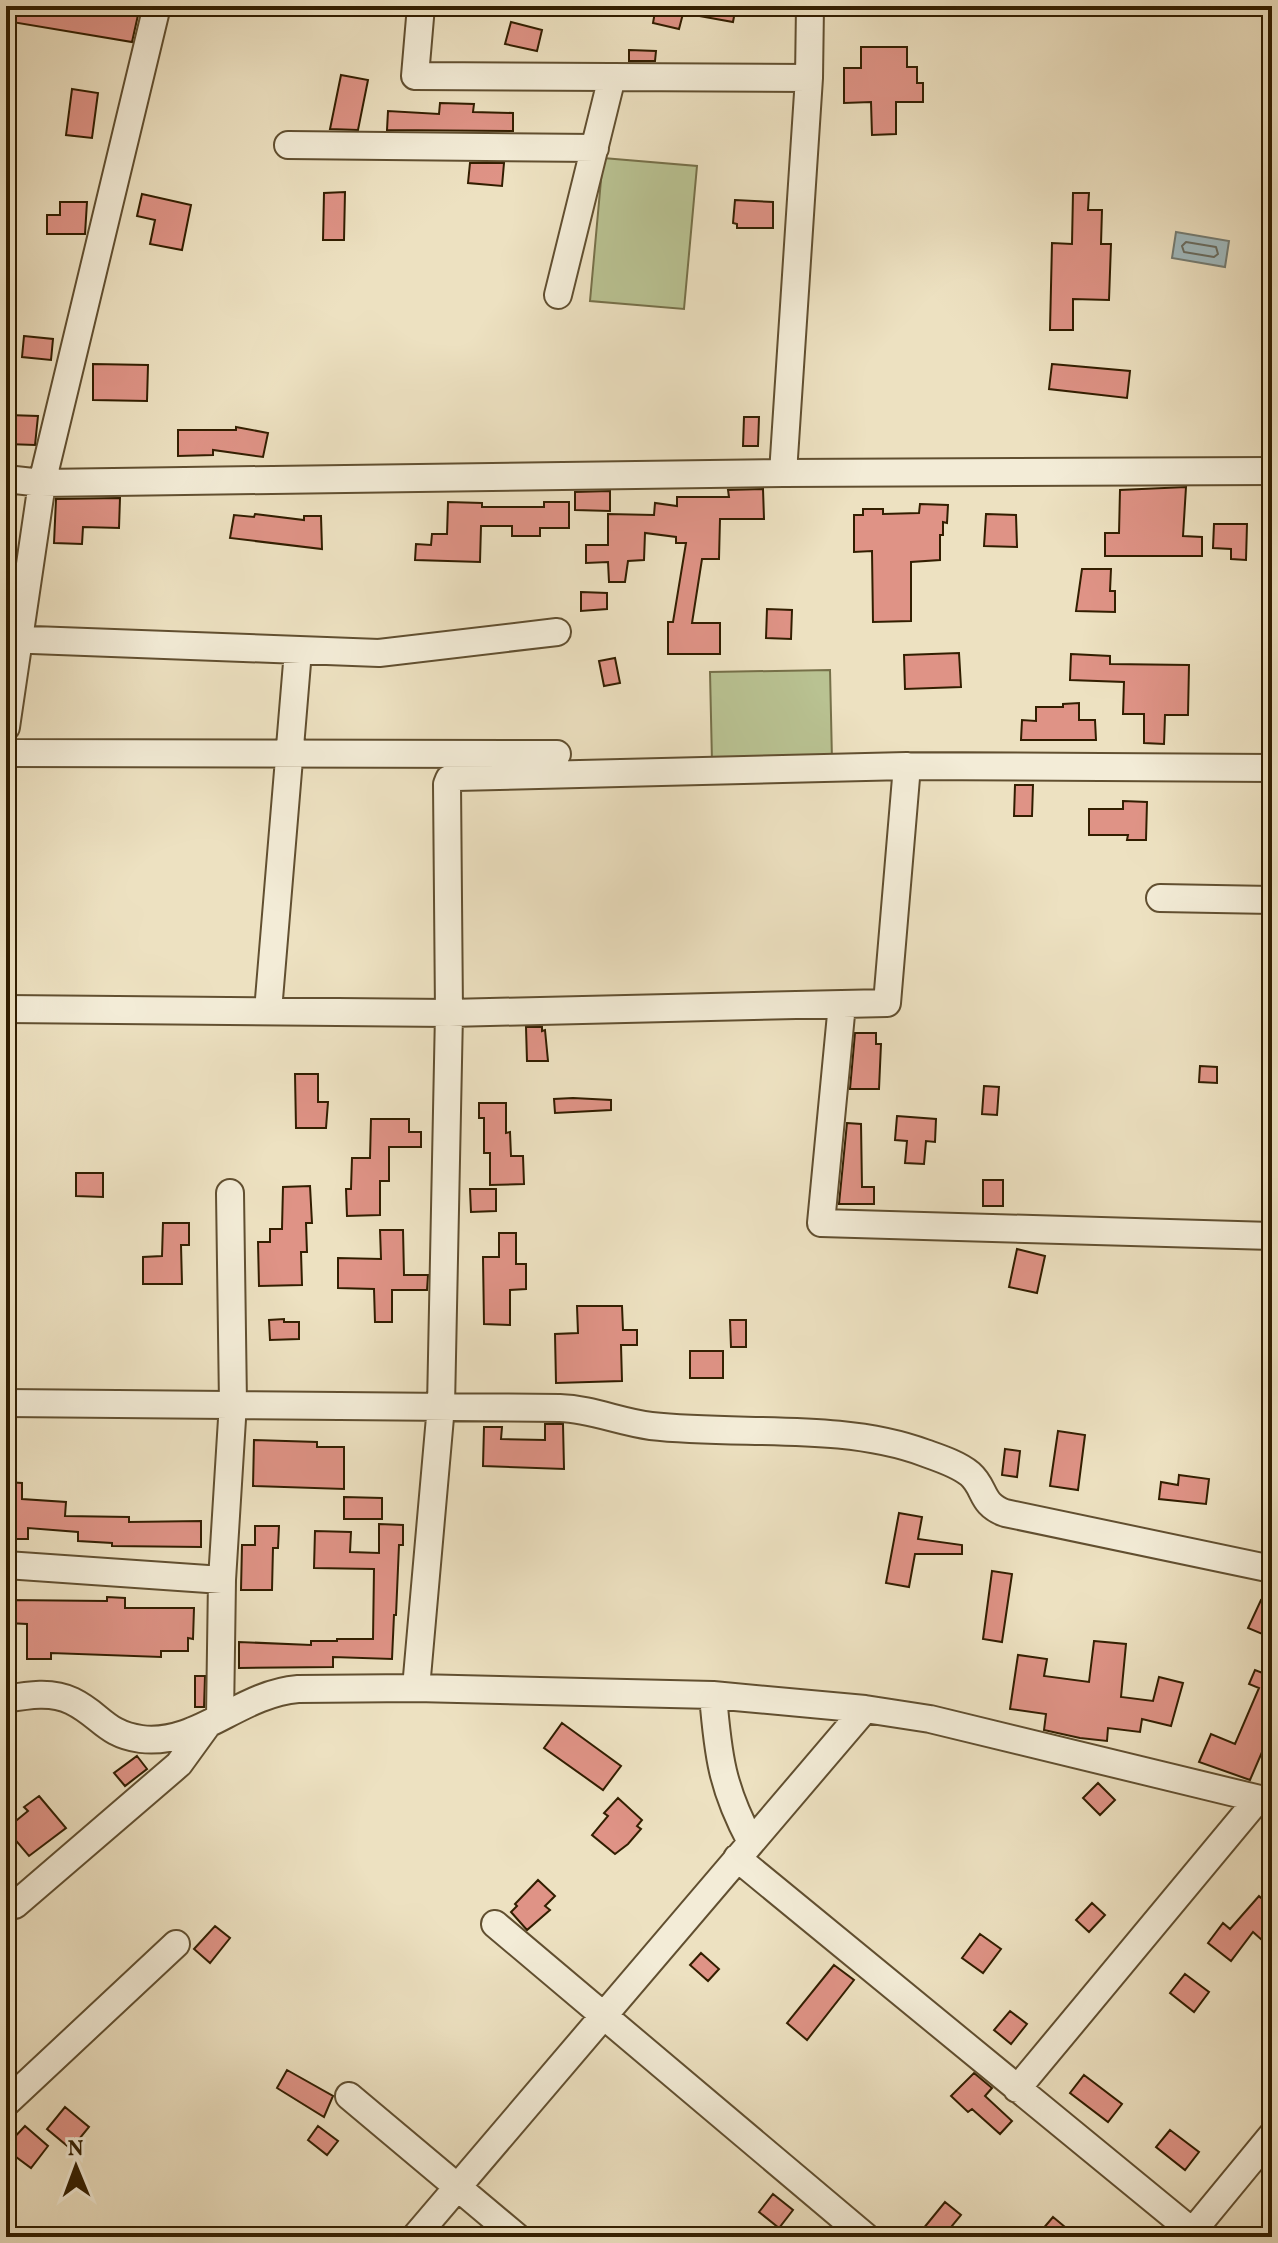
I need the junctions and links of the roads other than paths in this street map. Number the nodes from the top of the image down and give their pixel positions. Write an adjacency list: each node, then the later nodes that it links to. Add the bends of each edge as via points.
1 (157, 6): 12 (street)
2 (421, 6): 4 (street, via 415,76)
3 (810, 6): 5 (street)
4 (612, 77): 5 (street); 7 (street)
5 (809, 78): 10 (street)
6 (288, 145): 7 (street)
7 (595, 148): 8 (street)
8 (558, 295)
9 (1272, 471): 10 (street)
10 (783, 473): 12 (street)
11 (6, 479): 12 (street)
12 (42, 483): 14 (street)
13 (557, 632): 15 (street, via 379,653)
14 (12, 639): 15 (street); 16 (street)
15 (298, 651): 18 (street)
16 (6, 727)
17 (6, 753): 18 (street)
18 (291, 753): 19 (street); 26 (street)
19 (557, 754)
20 (907, 766): 21 (street); 24 (street, via 887,1003); 27 (street, via 449,779)
21 (1272, 768)
22 (1160, 898): 23 (street)
23 (1272, 900)
24 (842, 1004): 27 (street); 29 (street, via 821,1223)
25 (6, 1009): 26 (street)
26 (268, 1011): 27 (street)
27 (449, 1013): 32 (street)
28 (230, 1193): 31 (street)
29 (1272, 1236)
30 (6, 1403): 31 (street)
31 (233, 1403): 32 (street); 35 (street)
32 (441, 1406): 34 (street, via 570,1408 649,1426 879,1439 971,1474 987,1502 1005,1513); 36 (street)
33 (6, 1565): 35 (street)
34 (1272, 1569)
35 (222, 1580): 40 (street)
36 (416, 1688): 37 (street); 40 (street, via 283,1691 251,1700)
37 (713, 1695): 39 (street); 42 (street, via 724,1781)
38 (6, 1699): 40 (street, via 57,1695 74,1701 119,1735 144,1739 184,1734)
39 (865, 1709): 41 (street, via 930,1719); 42 (street)
40 (214, 1720): 43 (street, via 179,1764 15,1905)
41 (1267, 1797): 47 (street)
42 (744, 1850): 46 (street); 47 (street)
43 (6, 1905)
44 (495, 1924): 46 (street)
45 (176, 1944): 49 (street)
46 (604, 2016): 51 (street); 55 (street)
47 (1017, 2089): 52 (street)
48 (349, 2096): 51 (street)
49 (6, 2103)
50 (1272, 2135): 52 (street)
51 (458, 2187): 53 (street); 54 (street)
52 (1193, 2235)
53 (415, 2237)
54 (517, 2237)
55 (866, 2237)

